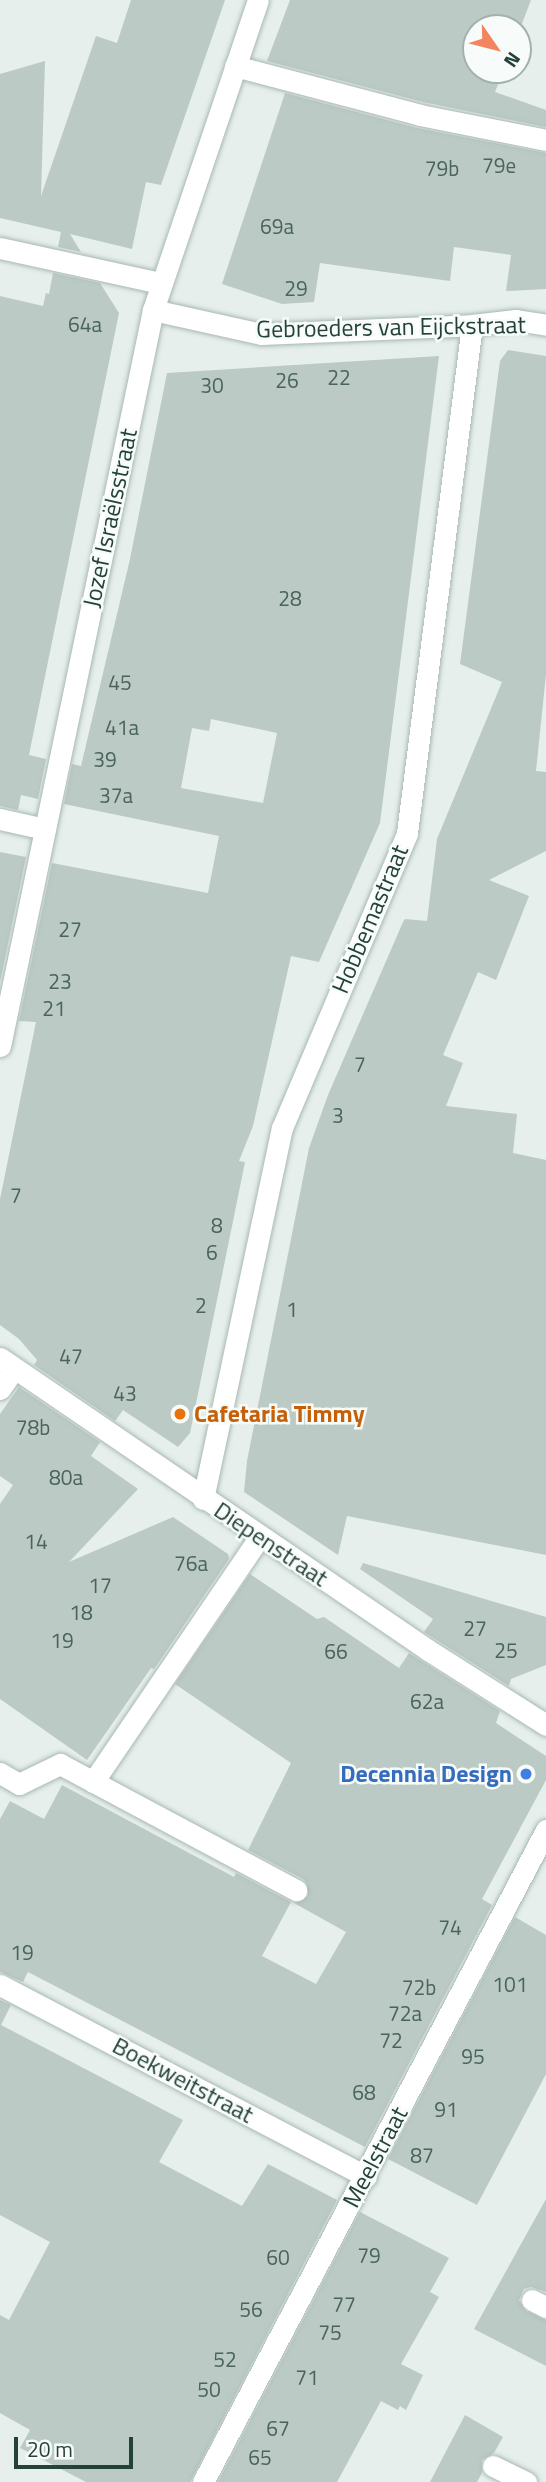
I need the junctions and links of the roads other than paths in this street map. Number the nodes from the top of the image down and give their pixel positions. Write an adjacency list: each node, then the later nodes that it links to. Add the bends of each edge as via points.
1 (258, 0): 2 (street, Jozef Israëlsstraat)
2 (235, 66): 3 (street, via 420,116); 5 (street, Jozef Israëlsstraat)
3 (546, 140)
4 (0, 248): 5 (street)
5 (160, 283): 6 (street, Jozef Israëlsstraat)
6 (153, 310): 7 (street, Gebroeders van Eijckstraat, via 261,334); 10 (street, Jozef Israëlsstraat)
7 (472, 325): 8 (street, Gebroeders van Eijckstraat, via 516,320); 14 (street, Hobbemastraat, via 407,833 282,1128)
8 (546, 325)
9 (0, 818): 10 (street)
10 (46, 829): 11 (street, Jozef Israëlsstraat)
11 (0, 1046)
12 (7, 1364): 13 (street); 14 (street, Diepenstraat)
13 (0, 1389)
14 (203, 1499): 15 (street, Diepenstraat)
15 (260, 1536): 16 (street, Diepenstraat); 18 (street)
16 (546, 1725)
17 (0, 1773): 18 (street, via 19,1784 60,1764)
18 (93, 1782): 20 (street)
19 (546, 1830): 22 (street, Meelstraat)
20 (296, 1890)
21 (0, 1985): 22 (street, Boekweitstraat)
22 (366, 2176): 24 (street, Meelstraat)
23 (493, 2466): 25 (street)
24 (202, 2482)
25 (526, 2482)

